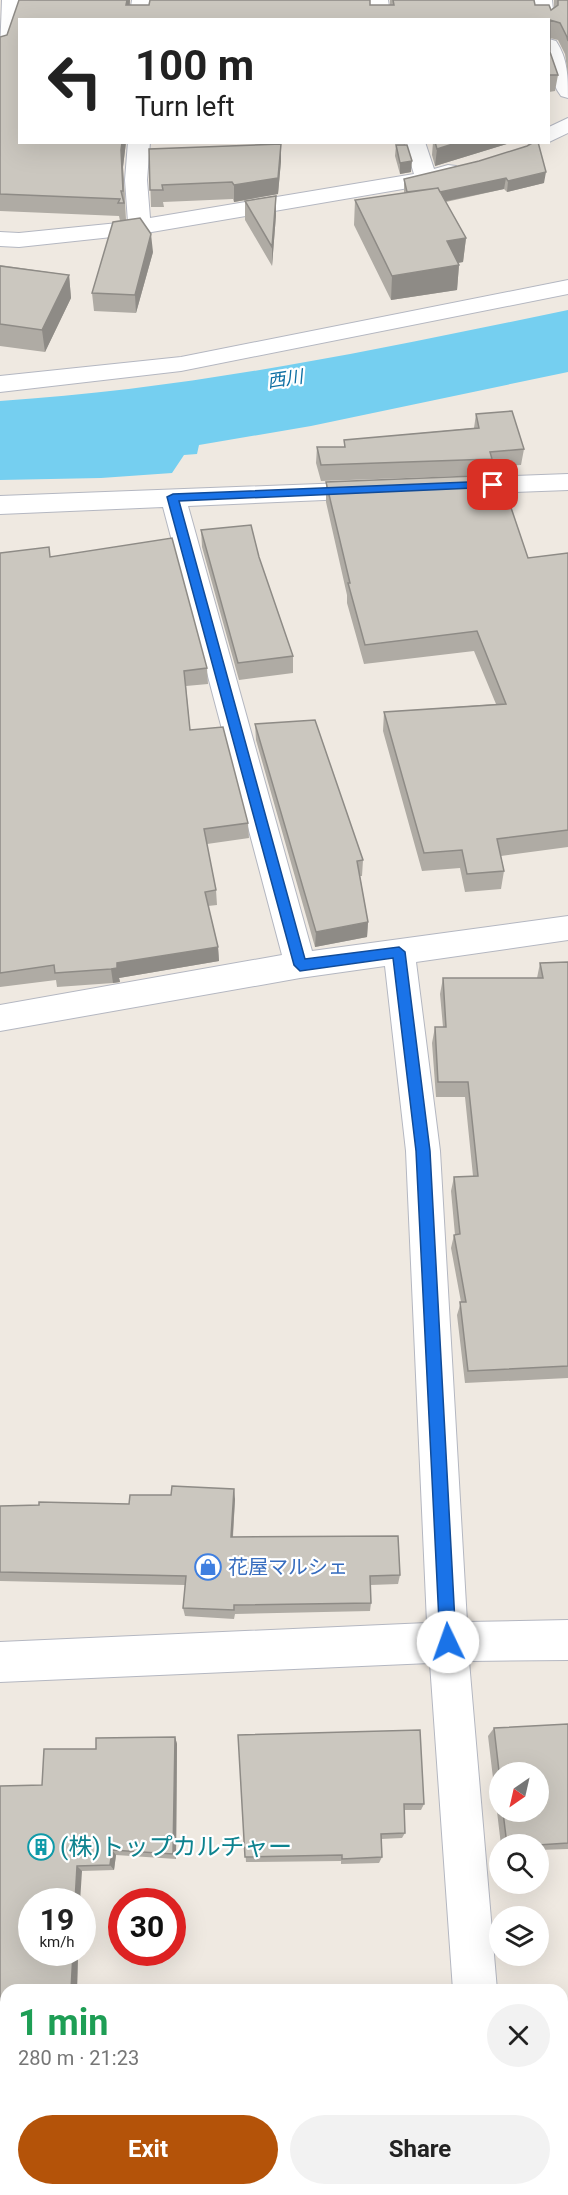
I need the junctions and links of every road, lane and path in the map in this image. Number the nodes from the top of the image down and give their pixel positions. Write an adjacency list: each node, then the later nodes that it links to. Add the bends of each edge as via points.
1 (12, 0): 8 (street)
2 (142, 0): 5 (street)
3 (378, 0): 6 (street)
4 (542, 0): 7 (street)
5 (139, 18)
6 (381, 18)
7 (544, 18)
8 (0, 47)
9 (550, 47): 10 (street)
10 (568, 92)
11 (568, 124): 12 (street)
12 (550, 135)
13 (139, 144): 17 (street, via 136,180)
14 (415, 144): 16 (street)
15 (467, 166): 16 (street)
16 (426, 178): 17 (street)
17 (140, 227): 18 (street, via 19,240)
18 (0, 238)
19 (568, 287): 20 (street, via 182,364)
20 (0, 384)
21 (568, 482): 22 (street)
22 (432, 487)
23 (396, 489): 24 (street)
24 (173, 497): 25 (street); 28 (street)
25 (0, 505)
26 (568, 928): 27 (street)
27 (399, 952): 28 (street); 31 (street, via 423,1151)
28 (300, 965): 29 (street)
29 (0, 1018)
30 (568, 1640): 31 (street)
31 (448, 1642): 32 (street); 33 (street)
32 (0, 1662)
33 (474, 1984)

